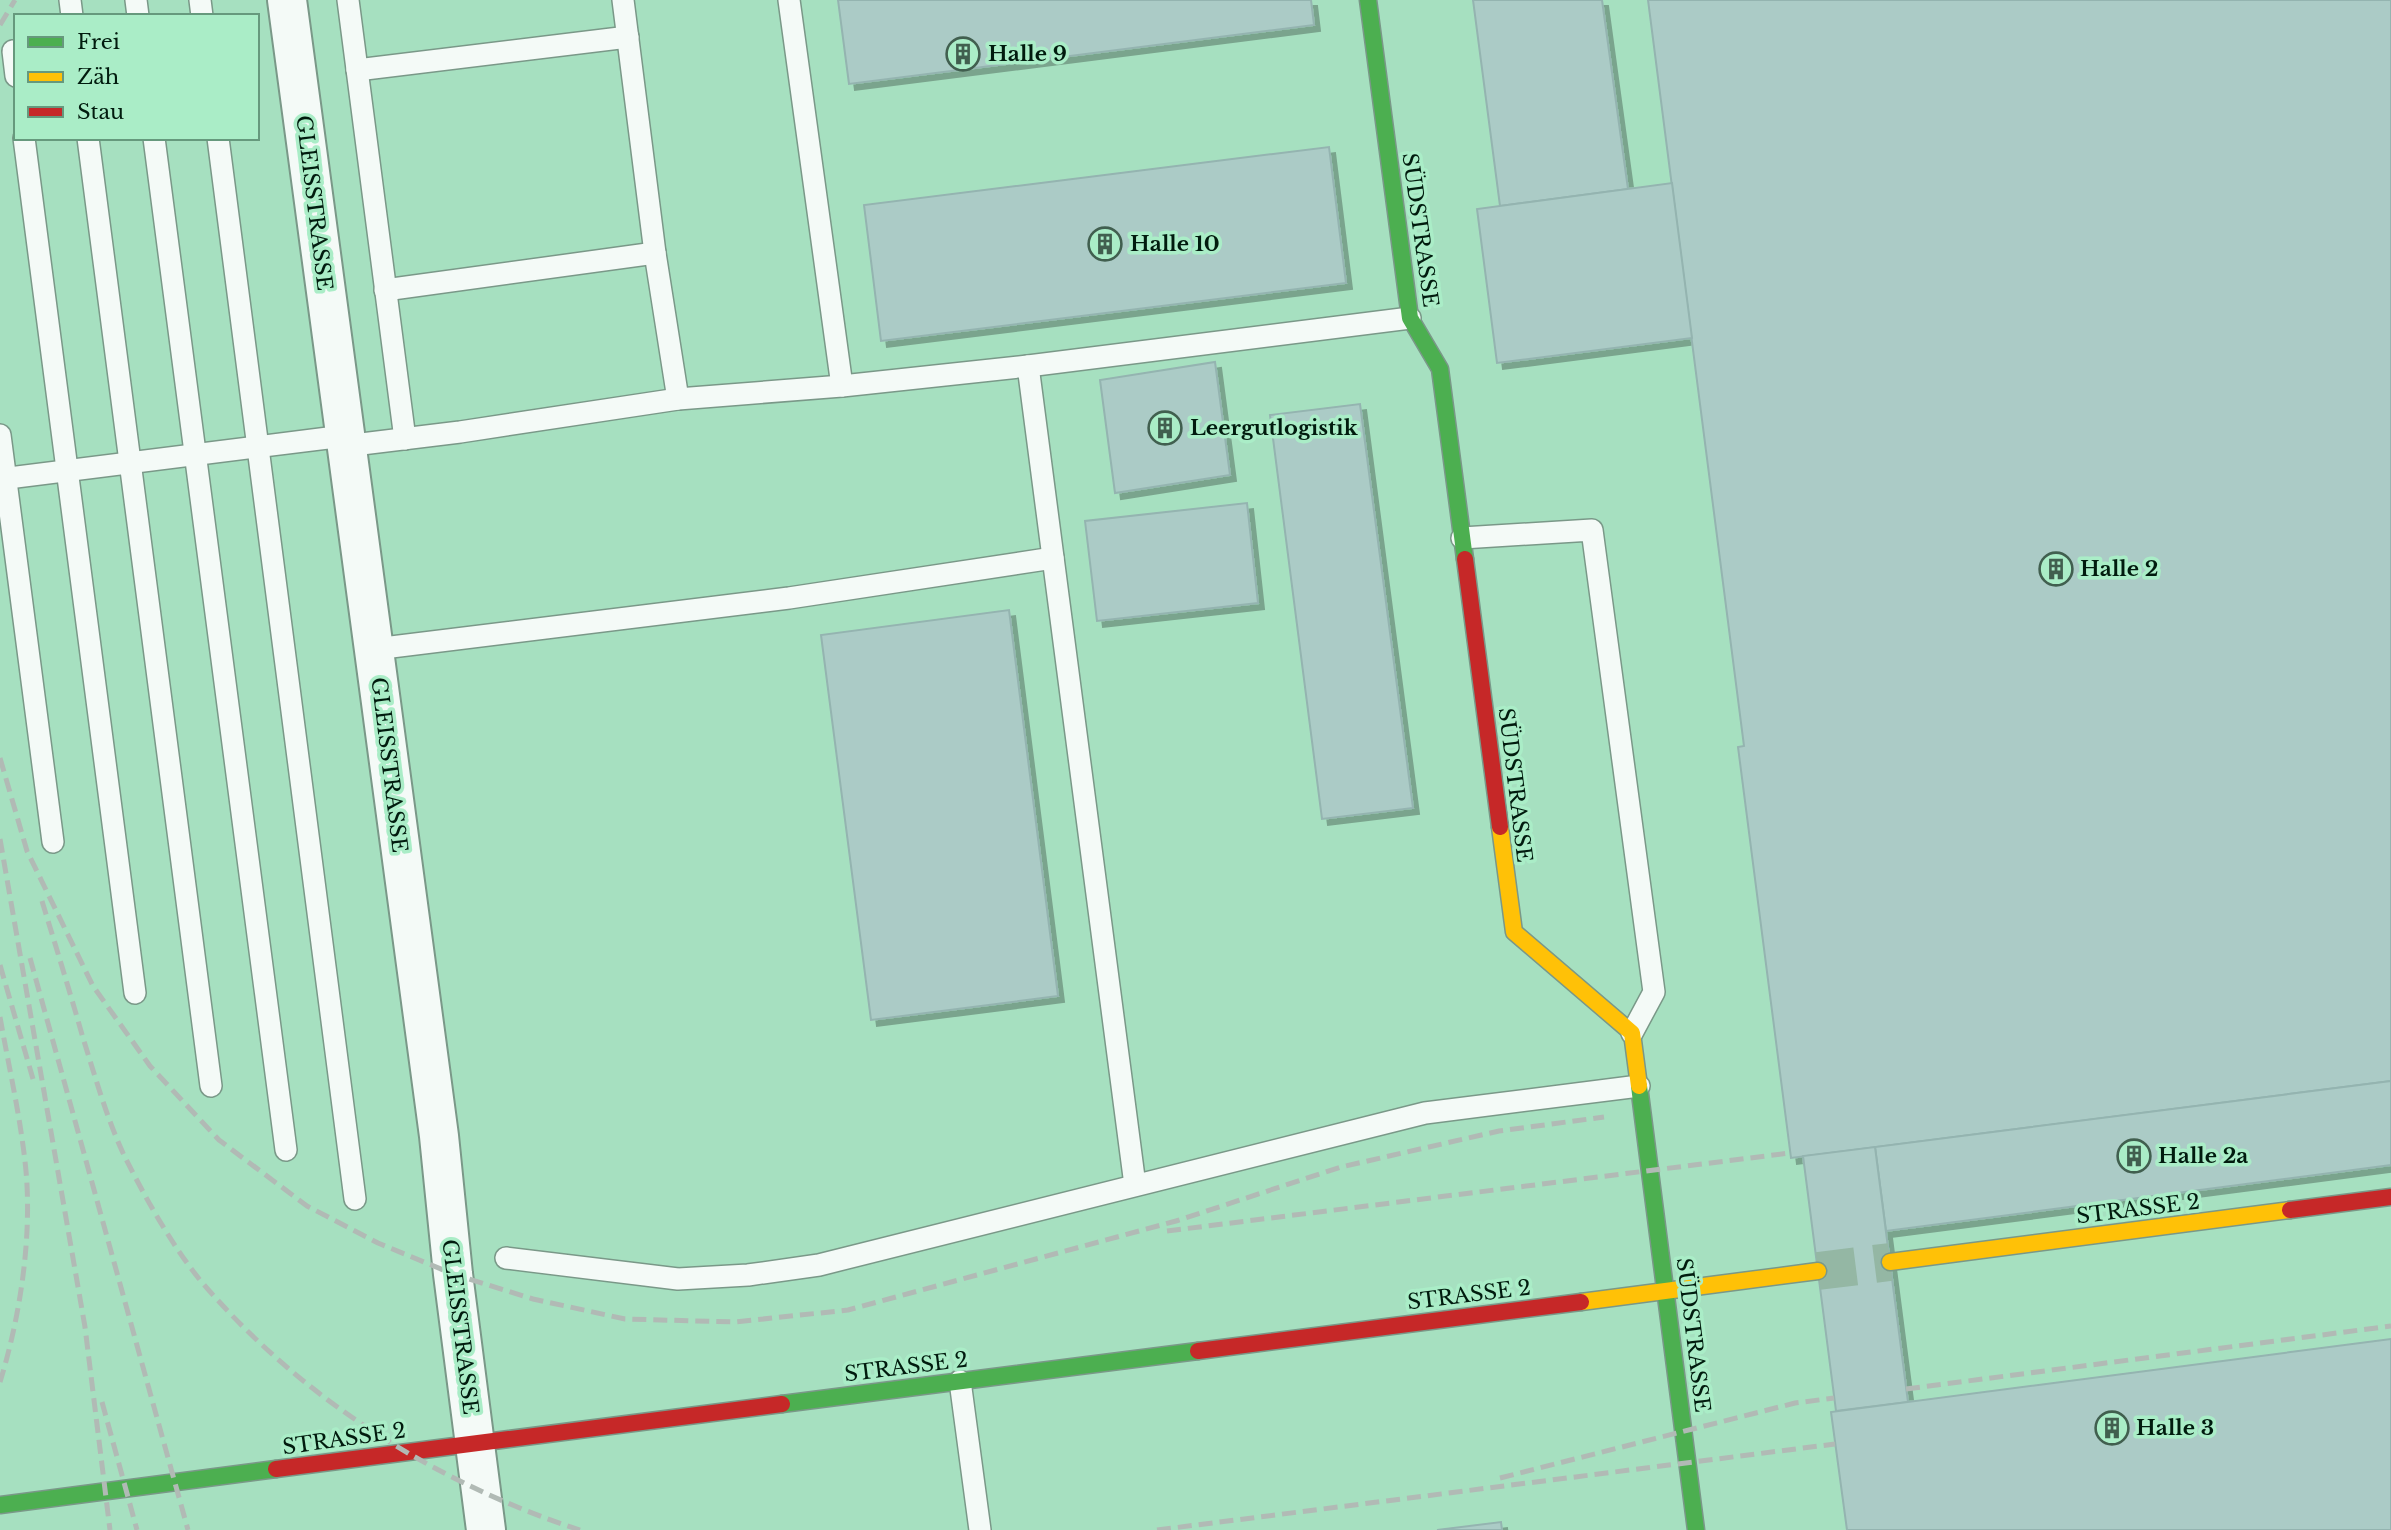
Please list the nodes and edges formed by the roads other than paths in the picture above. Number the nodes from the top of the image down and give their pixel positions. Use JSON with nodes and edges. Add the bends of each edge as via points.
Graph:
{"nodes":[{"id":1,"x":287,"y":0,"type":"edge"},
{"id":2,"x":348,"y":0,"type":"edge"},
{"id":3,"x":623,"y":0,"type":"edge"},
{"id":4,"x":789,"y":0,"type":"edge"},
{"id":5,"x":1368,"y":0,"type":"edge"},
{"id":6,"x":628,"y":37,"type":"junction"},
{"id":7,"x":12,"y":51,"type":"dead end"},
{"id":8,"x":14,"y":64,"type":"edge"},
{"id":9,"x":357,"y":70,"type":"junction"},
{"id":10,"x":24,"y":140,"type":"edge"},
{"id":11,"x":88,"y":140,"type":"edge"},
{"id":12,"x":154,"y":140,"type":"edge"},
{"id":13,"x":218,"y":140,"type":"edge"},
{"id":14,"x":655,"y":253,"type":"junction"},
{"id":15,"x":385,"y":290,"type":"junction"},
{"id":16,"x":1410,"y":318,"type":"junction"},
{"id":17,"x":1028,"y":366,"type":"junction"},
{"id":18,"x":842,"y":386,"type":"junction"},
{"id":19,"x":678,"y":399,"type":"junction"},
{"id":20,"x":0,"y":435,"type":"edge"},
{"id":21,"x":405,"y":439,"type":"junction"},
{"id":22,"x":345,"y":441,"type":"junction"},
{"id":23,"x":258,"y":447,"type":"junction"},
{"id":24,"x":195,"y":454,"type":"junction"},
{"id":25,"x":130,"y":463,"type":"junction"},
{"id":26,"x":67,"y":471,"type":"junction"},
{"id":27,"x":3,"y":479,"type":"edge"},
{"id":28,"x":1462,"y":538,"type":"junction"},
{"id":29,"x":1053,"y":558,"type":"junction"},
{"id":30,"x":375,"y":649,"type":"junction"},
{"id":31,"x":53,"y":842,"type":"dead end"},
{"id":32,"x":135,"y":993,"type":"dead end"},
{"id":33,"x":1632,"y":1033,"type":"junction"},
{"id":34,"x":211,"y":1086,"type":"dead end"},
{"id":35,"x":1639,"y":1086,"type":"junction"},
{"id":36,"x":286,"y":1150,"type":"dead end"},
{"id":37,"x":1135,"y":1185,"type":"junction"},
{"id":38,"x":2391,"y":1197,"type":"edge"},
{"id":39,"x":355,"y":1199,"type":"dead end"},
{"id":40,"x":506,"y":1258,"type":"dead end"},
{"id":41,"x":1890,"y":1262,"type":"tunnel mouth"},
{"id":42,"x":1818,"y":1271,"type":"tunnel mouth"},
{"id":43,"x":1666,"y":1291,"type":"junction"},
{"id":44,"x":960,"y":1381,"type":"junction"},
{"id":45,"x":475,"y":1443,"type":"junction"},
{"id":46,"x":0,"y":1505,"type":"edge"},
{"id":47,"x":486,"y":1530,"type":"edge"},
{"id":48,"x":980,"y":1530,"type":"edge"},
{"id":49,"x":1696,"y":1530,"type":"edge"}],
"edges":[{"from":1,"to":22,"type":"street","name":"GLEISSTRASSE"},
{"from":2,"to":9,"type":"lane"},
{"from":3,"to":6,"type":"lane"},
{"from":4,"to":18,"type":"lane"},
{"from":5,"to":16,"type":"street","name":"SÜDSTRASSE"},
{"from":6,"to":9,"type":"lane"},
{"from":6,"to":14,"type":"lane"},
{"from":7,"to":8,"type":"lane"},
{"from":9,"to":15,"type":"lane"},
{"from":10,"to":26,"type":"lane"},
{"from":11,"to":25,"type":"lane"},
{"from":12,"to":24,"type":"lane"},
{"from":13,"to":23,"type":"lane"},
{"from":14,"to":15,"type":"lane"},
{"from":14,"to":19,"type":"lane"},
{"from":15,"to":21,"type":"lane"},
{"from":16,"to":17,"type":"lane"},
{"from":16,"to":28,"type":"street","name":"SÜDSTRASSE","via":[[1440,369]]},
{"from":17,"to":18,"type":"lane"},
{"from":17,"to":29,"type":"lane"},
{"from":18,"to":19,"type":"lane"},
{"from":19,"to":21,"type":"lane"},
{"from":20,"to":27,"type":"lane"},
{"from":21,"to":22,"type":"lane"},
{"from":22,"to":23,"type":"lane"},
{"from":22,"to":30,"type":"street","name":"GLEISSTRASSE"},
{"from":23,"to":24,"type":"lane"},
{"from":23,"to":39,"type":"lane"},
{"from":24,"to":25,"type":"lane"},
{"from":24,"to":36,"type":"lane"},
{"from":25,"to":26,"type":"lane"},
{"from":25,"to":34,"type":"lane"},
{"from":26,"to":27,"type":"lane"},
{"from":26,"to":32,"type":"lane"},
{"from":27,"to":31,"type":"lane"},
{"from":28,"to":33,"type":"street","name":"SÜDSTRASSE","via":[[1514,933]]},
{"from":28,"to":33,"type":"lane","via":[[1592,530],[1654,992]]},
{"from":29,"to":30,"type":"lane","via":[[789,598]]},
{"from":29,"to":37,"type":"lane"},
{"from":30,"to":45,"type":"street","name":"GLEISSTRASSE"},
{"from":33,"to":35,"type":"street","name":"SÜDSTRASSE"},
{"from":35,"to":37,"type":"lane","via":[[1426,1114]]},
{"from":35,"to":43,"type":"street","name":"SÜDSTRASSE"},
{"from":37,"to":40,"type":"lane","via":[[820,1265],[748,1275],[678,1279]]},
{"from":38,"to":41,"type":"street","name":"STRASSE 2"},
{"from":42,"to":43,"type":"street","name":"STRASSE 2"},
{"from":43,"to":44,"type":"street","name":"STRASSE 2"},
{"from":43,"to":49,"type":"street","name":"SÜDSTRASSE"},
{"from":44,"to":45,"type":"street","name":"STRASSE 2"},
{"from":44,"to":48,"type":"lane"},
{"from":45,"to":46,"type":"street","name":"STRASSE 2"},
{"from":45,"to":47,"type":"street","name":"GLEISSTRASSE"}]}
